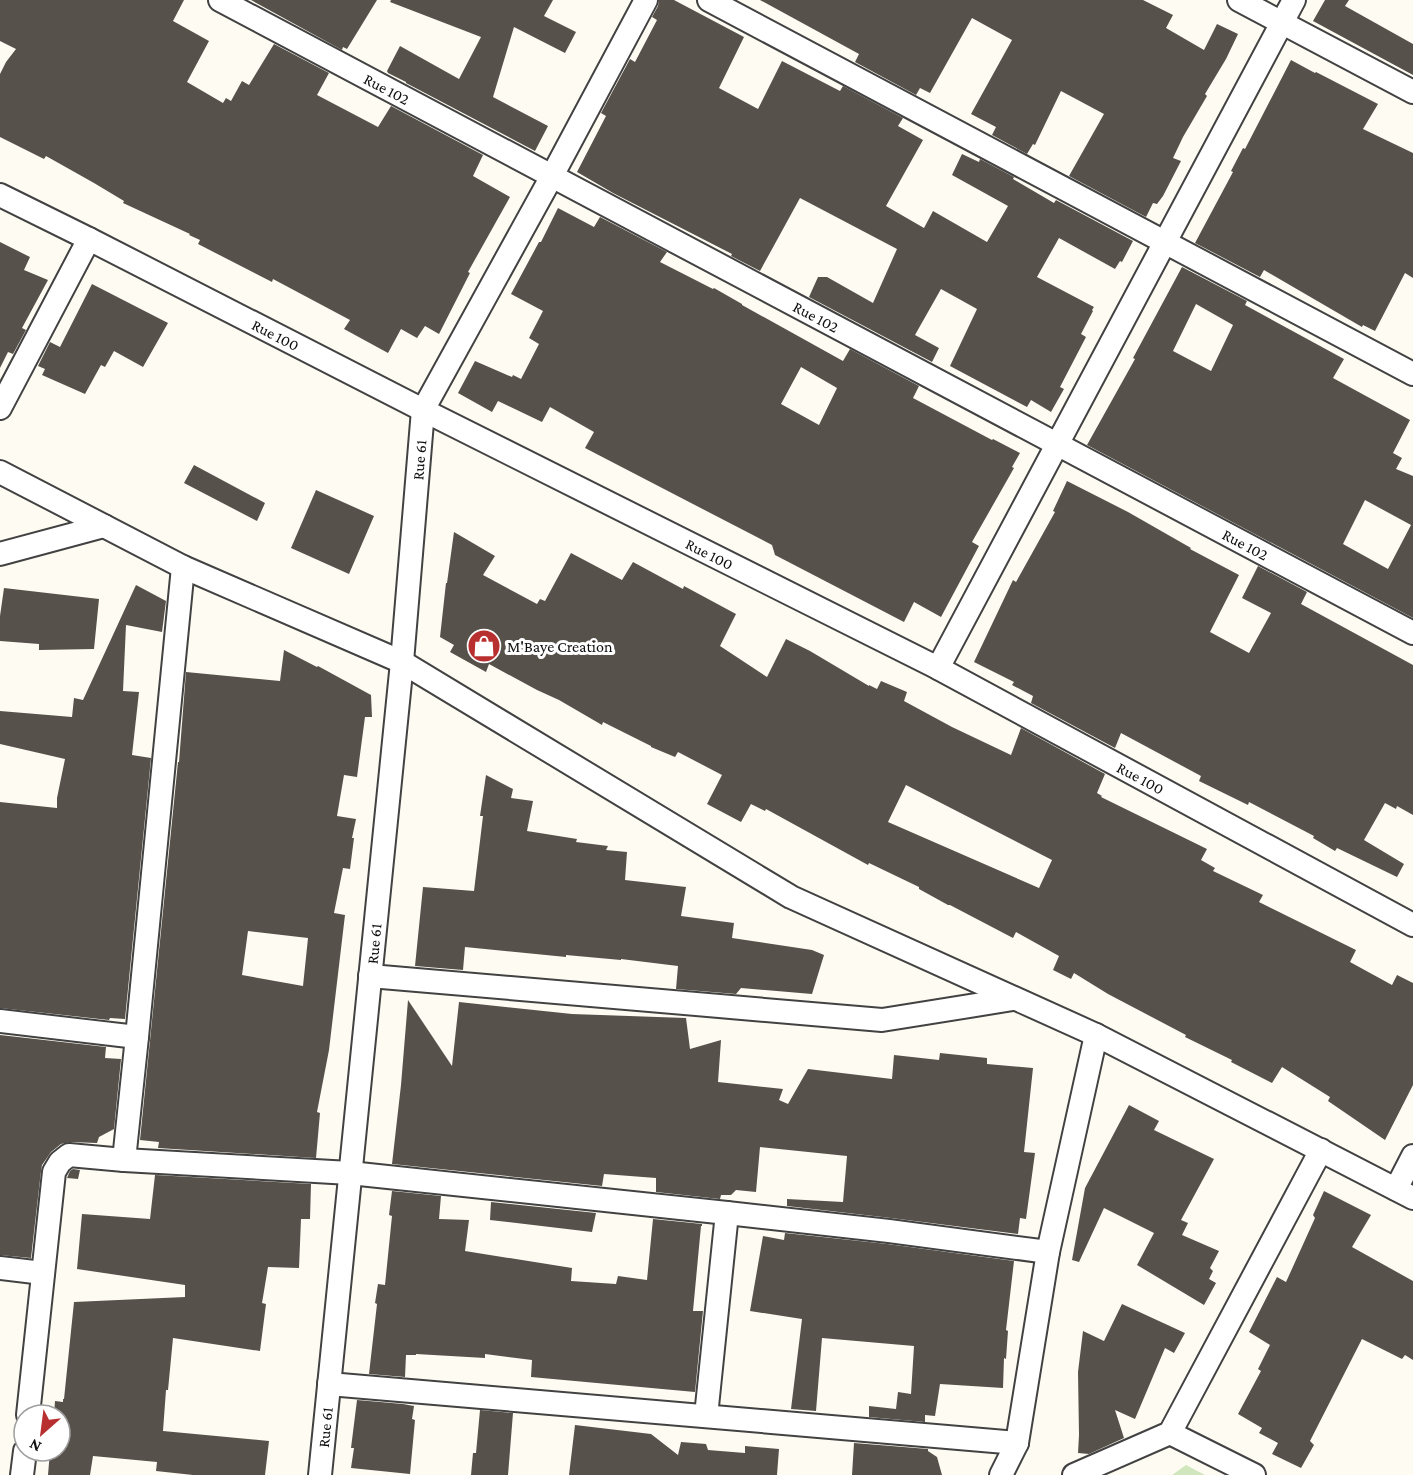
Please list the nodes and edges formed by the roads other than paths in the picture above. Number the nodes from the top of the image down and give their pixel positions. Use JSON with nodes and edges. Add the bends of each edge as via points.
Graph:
{"nodes":[{"id":1,"x":220,"y":0,"type":"edge"},
{"id":2,"x":646,"y":0,"type":"edge"},
{"id":3,"x":709,"y":0,"type":"edge"},
{"id":4,"x":1239,"y":0,"type":"edge"},
{"id":5,"x":1294,"y":0,"type":"edge"},
{"id":6,"x":1282,"y":23,"type":"junction"},
{"id":7,"x":1413,"y":92,"type":"edge"},
{"id":8,"x":552,"y":176,"type":"junction"},
{"id":9,"x":0,"y":195,"type":"edge"},
{"id":10,"x":89,"y":239,"type":"junction"},
{"id":11,"x":1165,"y":242,"type":"junction"},
{"id":12,"x":1413,"y":374,"type":"edge"},
{"id":13,"x":0,"y":408,"type":"edge"},
{"id":14,"x":423,"y":410,"type":"junction"},
{"id":15,"x":1057,"y":444,"type":"junction"},
{"id":16,"x":0,"y":472,"type":"edge"},
{"id":17,"x":104,"y":526,"type":"junction"},
{"id":18,"x":0,"y":554,"type":"edge"},
{"id":19,"x":183,"y":567,"type":"junction"},
{"id":20,"x":1413,"y":633,"type":"edge"},
{"id":21,"x":402,"y":662,"type":"junction"},
{"id":22,"x":938,"y":668,"type":"junction"},
{"id":23,"x":1413,"y":925,"type":"edge"},
{"id":24,"x":370,"y":976,"type":"junction"},
{"id":25,"x":1013,"y":999,"type":"junction"},
{"id":26,"x":0,"y":1022,"type":"edge"},
{"id":27,"x":1096,"y":1035,"type":"junction"},
{"id":28,"x":138,"y":1037,"type":"junction"},
{"id":29,"x":1321,"y":1150,"type":"junction"},
{"id":30,"x":1413,"y":1156,"type":"edge"},
{"id":31,"x":124,"y":1161,"type":"junction"},
{"id":32,"x":350,"y":1173,"type":"junction"},
{"id":33,"x":1405,"y":1194,"type":"edge"},
{"id":34,"x":727,"y":1213,"type":"junction"},
{"id":35,"x":1048,"y":1252,"type":"junction"},
{"id":36,"x":0,"y":1268,"type":"edge"},
{"id":37,"x":43,"y":1273,"type":"junction"},
{"id":38,"x":329,"y":1384,"type":"junction"},
{"id":39,"x":29,"y":1403,"type":"edge"},
{"id":40,"x":706,"y":1416,"type":"junction"},
{"id":41,"x":1170,"y":1433,"type":"junction"},
{"id":42,"x":1017,"y":1443,"type":"junction"},
{"id":43,"x":320,"y":1475,"type":"edge"},
{"id":44,"x":1000,"y":1475,"type":"edge"},
{"id":45,"x":1074,"y":1475,"type":"edge"},
{"id":46,"x":1254,"y":1475,"type":"edge"}],
"edges":[{"from":1,"to":8,"type":"street","name":"Rue 102"},
{"from":2,"to":8,"type":"street"},
{"from":3,"to":11,"type":"street"},
{"from":4,"to":6,"type":"street"},
{"from":5,"to":6,"type":"street"},
{"from":6,"to":7,"type":"street"},
{"from":6,"to":11,"type":"street"},
{"from":8,"to":14,"type":"street"},
{"from":8,"to":15,"type":"street","name":"Rue 102"},
{"from":9,"to":10,"type":"street","name":"Rue 100"},
{"from":10,"to":13,"type":"street"},
{"from":10,"to":14,"type":"street","name":"Rue 100"},
{"from":11,"to":12,"type":"street"},
{"from":11,"to":15,"type":"street"},
{"from":14,"to":21,"type":"street","name":"Rue 61"},
{"from":14,"to":22,"type":"street","name":"Rue 100"},
{"from":15,"to":20,"type":"street","name":"Rue 102"},
{"from":15,"to":22,"type":"street"},
{"from":16,"to":17,"type":"street"},
{"from":17,"to":18,"type":"street"},
{"from":17,"to":19,"type":"street"},
{"from":19,"to":21,"type":"street"},
{"from":19,"to":28,"type":"street"},
{"from":21,"to":24,"type":"street","name":"Rue 61"},
{"from":21,"to":25,"type":"street","via":[[791,897]]},
{"from":22,"to":23,"type":"street","name":"Rue 100"},
{"from":24,"to":25,"type":"street","via":[[882,1020]]},
{"from":24,"to":32,"type":"street","name":"Rue 61"},
{"from":25,"to":27,"type":"street"},
{"from":26,"to":28,"type":"street"},
{"from":27,"to":29,"type":"street"},
{"from":27,"to":35,"type":"street"},
{"from":28,"to":31,"type":"street"},
{"from":29,"to":33,"type":"street"},
{"from":29,"to":41,"type":"street"},
{"from":30,"to":33,"type":"street"},
{"from":31,"to":32,"type":"street"},
{"from":31,"to":37,"type":"street","via":[[69,1155],[60,1162],[54,1172]]},
{"from":32,"to":34,"type":"street"},
{"from":32,"to":38,"type":"street","name":"Rue 61"},
{"from":34,"to":35,"type":"street"},
{"from":34,"to":40,"type":"street"},
{"from":35,"to":42,"type":"street"},
{"from":36,"to":37,"type":"street"},
{"from":37,"to":39,"type":"street"},
{"from":38,"to":40,"type":"street"},
{"from":38,"to":43,"type":"street","name":"Rue 61"},
{"from":40,"to":42,"type":"street"},
{"from":41,"to":45,"type":"street"},
{"from":41,"to":46,"type":"street"},
{"from":42,"to":44,"type":"street"}]}
